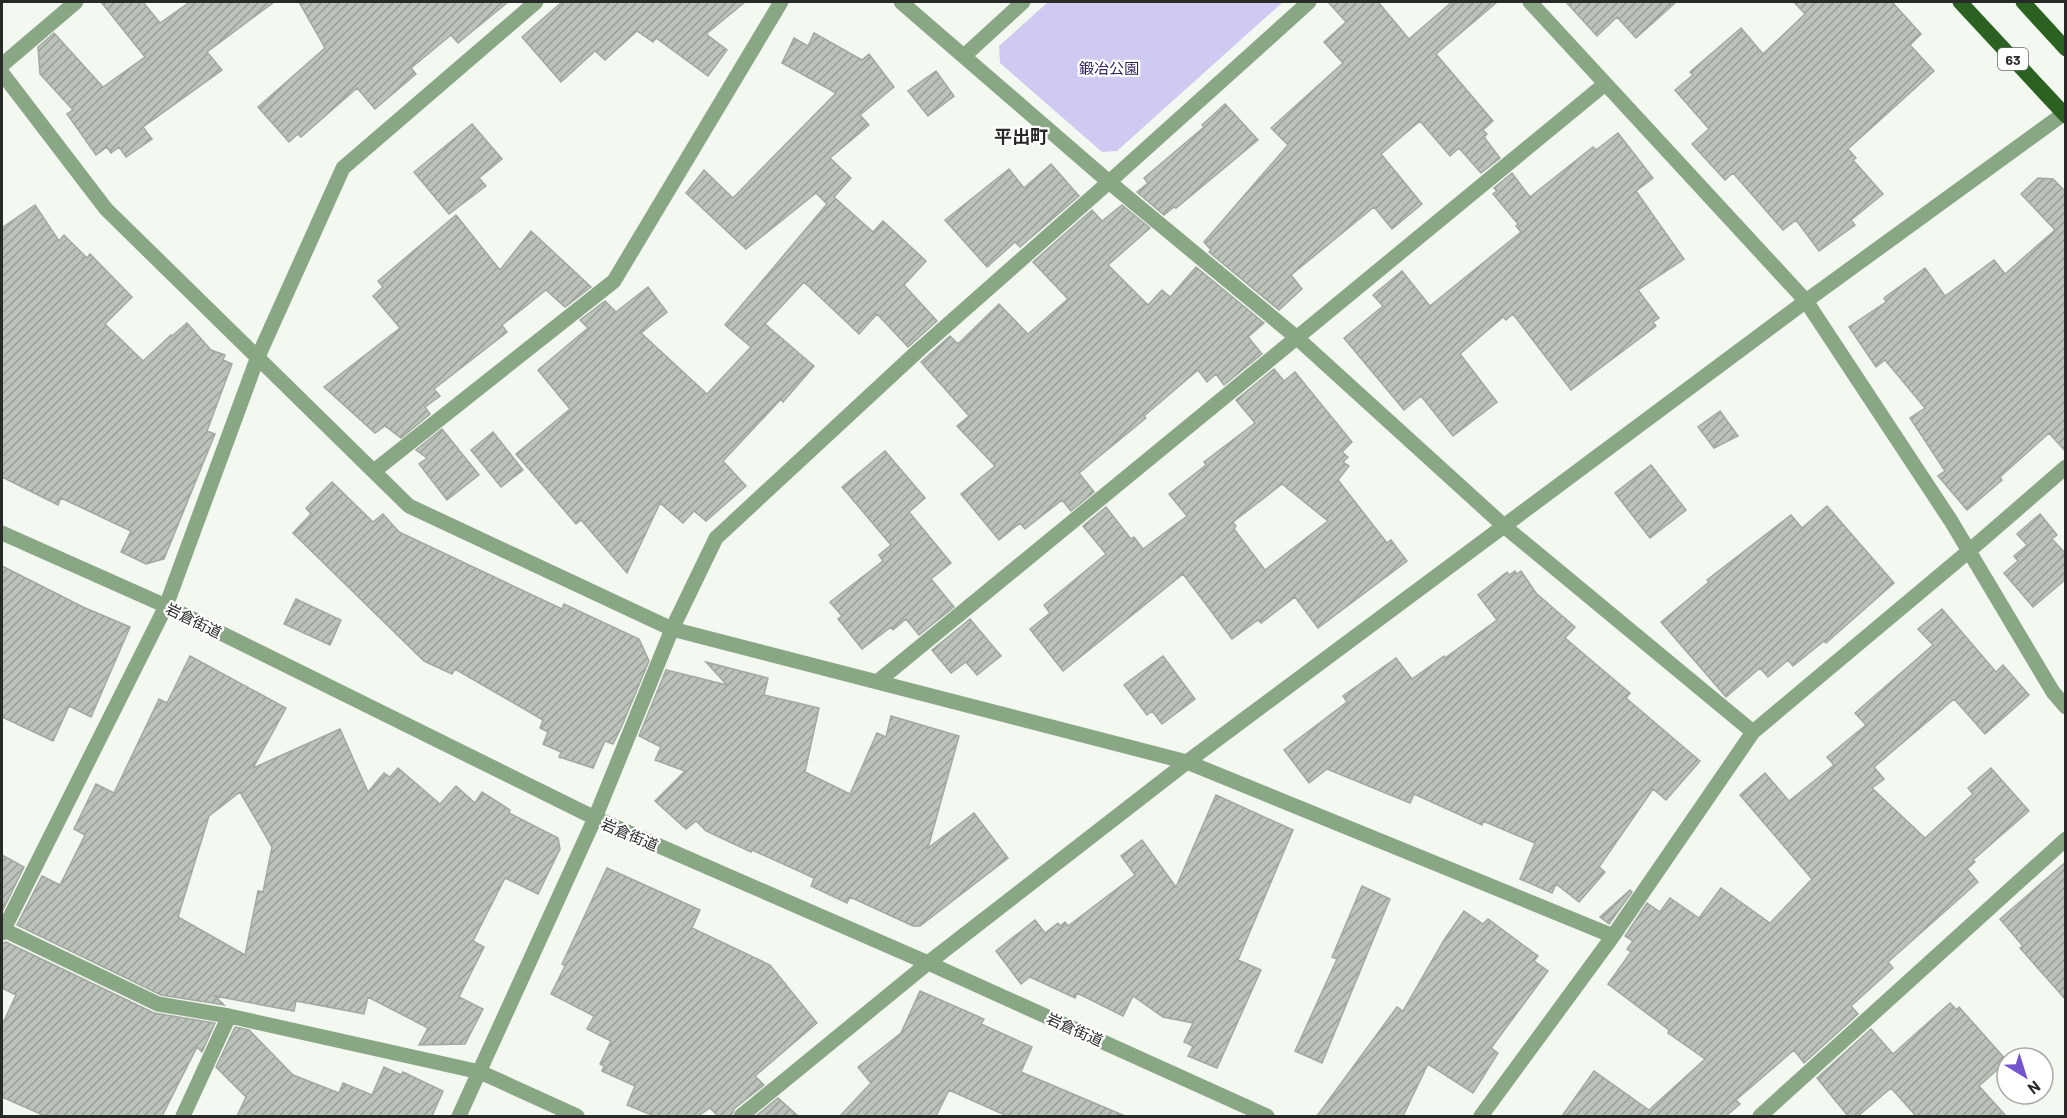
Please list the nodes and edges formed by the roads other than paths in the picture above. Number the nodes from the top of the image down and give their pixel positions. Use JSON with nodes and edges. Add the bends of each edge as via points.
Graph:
{"nodes":[{"id":1,"x":76,"y":2,"type":"edge"},
{"id":2,"x":536,"y":2,"type":"edge"},
{"id":3,"x":781,"y":2,"type":"edge"},
{"id":4,"x":901,"y":2,"type":"edge"},
{"id":5,"x":1023,"y":2,"type":"edge"},
{"id":6,"x":1309,"y":2,"type":"edge"},
{"id":7,"x":1530,"y":2,"type":"edge"},
{"id":8,"x":1960,"y":2,"type":"edge"},
{"id":9,"x":2023,"y":2,"type":"edge"},
{"id":10,"x":2066,"y":49,"type":"edge"},
{"id":11,"x":964,"y":56,"type":"junction"},
{"id":12,"x":2,"y":65,"type":"edge"},
{"id":13,"x":2,"y":73,"type":"edge"},
{"id":14,"x":1605,"y":84,"type":"junction"},
{"id":15,"x":2065,"y":114,"type":"edge"},
{"id":16,"x":1109,"y":182,"type":"junction"},
{"id":17,"x":1806,"y":300,"type":"junction"},
{"id":18,"x":1296,"y":337,"type":"junction"},
{"id":19,"x":257,"y":359,"type":"junction"},
{"id":20,"x":2066,"y":467,"type":"edge"},
{"id":21,"x":374,"y":471,"type":"junction"},
{"id":22,"x":1504,"y":526,"type":"junction"},
{"id":23,"x":2,"y":533,"type":"edge"},
{"id":24,"x":1969,"y":551,"type":"junction"},
{"id":25,"x":166,"y":606,"type":"junction"},
{"id":26,"x":672,"y":629,"type":"junction"},
{"id":27,"x":877,"y":682,"type":"junction"},
{"id":28,"x":2066,"y":707,"type":"edge"},
{"id":29,"x":1753,"y":732,"type":"junction"},
{"id":30,"x":1187,"y":762,"type":"junction"},
{"id":31,"x":595,"y":818,"type":"junction"},
{"id":32,"x":2066,"y":839,"type":"edge"},
{"id":33,"x":2,"y":931,"type":"edge"},
{"id":34,"x":1612,"y":936,"type":"junction"},
{"id":35,"x":928,"y":963,"type":"junction"},
{"id":36,"x":229,"y":1016,"type":"junction"},
{"id":37,"x":480,"y":1072,"type":"junction"},
{"id":38,"x":183,"y":1116,"type":"edge"},
{"id":39,"x":459,"y":1116,"type":"edge"},
{"id":40,"x":577,"y":1116,"type":"edge"},
{"id":41,"x":741,"y":1116,"type":"edge"},
{"id":42,"x":1268,"y":1116,"type":"edge"},
{"id":43,"x":1481,"y":1116,"type":"edge"},
{"id":44,"x":1760,"y":1116,"type":"edge"}],
"edges":[{"from":1,"to":12,"type":"street"},
{"from":2,"to":19,"type":"street","via":[[343,168]]},
{"from":3,"to":21,"type":"street","via":[[614,281]]},
{"from":4,"to":11,"type":"street"},
{"from":5,"to":11,"type":"street"},
{"from":6,"to":16,"type":"street"},
{"from":7,"to":14,"type":"street"},
{"from":8,"to":15,"type":"main road","number":"63"},
{"from":9,"to":10,"type":"main road"},
{"from":11,"to":16,"type":"street"},
{"from":13,"to":19,"type":"street","via":[[106,209]]},
{"from":14,"to":17,"type":"street"},
{"from":14,"to":18,"type":"street"},
{"from":15,"to":17,"type":"street"},
{"from":16,"to":18,"type":"street"},
{"from":16,"to":26,"type":"street","via":[[920,349],[716,538]]},
{"from":17,"to":22,"type":"street"},
{"from":17,"to":24,"type":"street"},
{"from":18,"to":22,"type":"street"},
{"from":18,"to":27,"type":"street"},
{"from":19,"to":21,"type":"street"},
{"from":19,"to":25,"type":"street"},
{"from":20,"to":24,"type":"street"},
{"from":21,"to":26,"type":"street","via":[[409,506]]},
{"from":22,"to":29,"type":"street"},
{"from":22,"to":30,"type":"street"},
{"from":23,"to":25,"type":"street","name":"岩倉街道"},
{"from":24,"to":28,"type":"street","via":[[2053,693]]},
{"from":24,"to":29,"type":"street"},
{"from":25,"to":31,"type":"street","name":"岩倉街道"},
{"from":25,"to":33,"type":"street"},
{"from":26,"to":27,"type":"street"},
{"from":26,"to":31,"type":"street"},
{"from":27,"to":30,"type":"street"},
{"from":29,"to":34,"type":"street"},
{"from":30,"to":34,"type":"street"},
{"from":30,"to":35,"type":"street"},
{"from":31,"to":35,"type":"street","name":"岩倉街道"},
{"from":31,"to":37,"type":"street"},
{"from":32,"to":44,"type":"street"},
{"from":33,"to":36,"type":"street","via":[[158,1004]]},
{"from":34,"to":43,"type":"street"},
{"from":35,"to":41,"type":"street"},
{"from":35,"to":42,"type":"street","name":"岩倉街道"},
{"from":36,"to":37,"type":"street"},
{"from":36,"to":38,"type":"street"},
{"from":37,"to":39,"type":"street"},
{"from":37,"to":40,"type":"street"}]}
